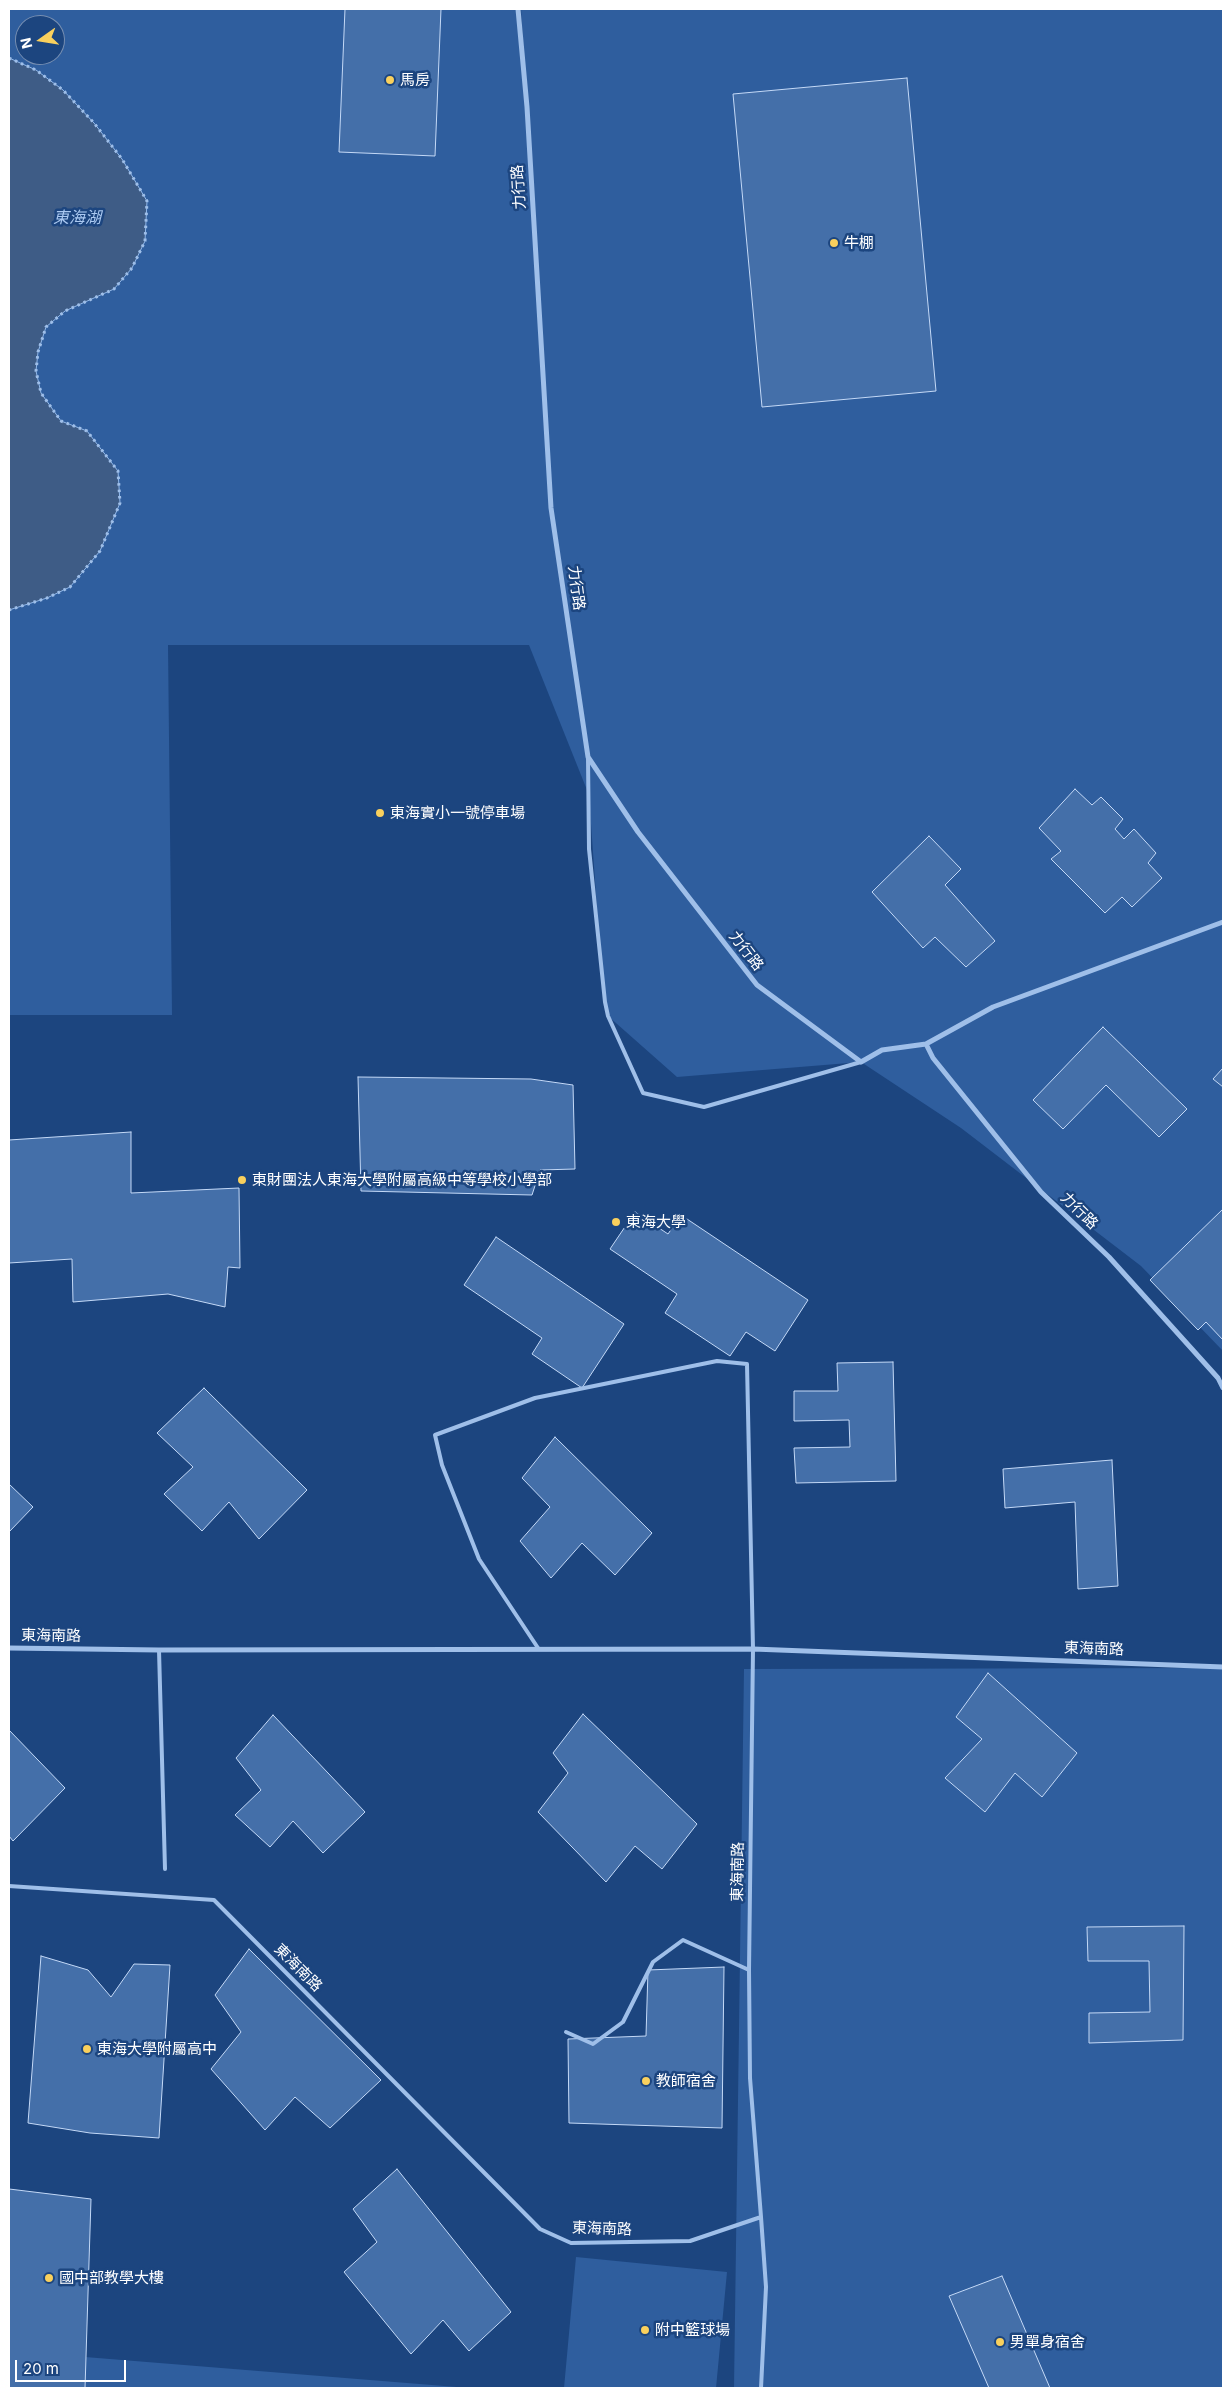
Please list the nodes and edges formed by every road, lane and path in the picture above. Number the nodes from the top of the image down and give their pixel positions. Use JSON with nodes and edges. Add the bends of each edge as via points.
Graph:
{"nodes":[{"id":1,"x":518,"y":9,"type":"edge"},
{"id":2,"x":9,"y":58,"type":"edge"},
{"id":3,"x":9,"y":610,"type":"edge"},
{"id":4,"x":588,"y":757,"type":"junction"},
{"id":5,"x":1223,"y":922,"type":"edge"},
{"id":6,"x":926,"y":1044,"type":"junction"},
{"id":7,"x":860,"y":1062,"type":"junction"},
{"id":8,"x":1223,"y":1388,"type":"edge"},
{"id":9,"x":9,"y":1648,"type":"edge"},
{"id":10,"x":538,"y":1648,"type":"junction"},
{"id":11,"x":753,"y":1649,"type":"junction"},
{"id":12,"x":159,"y":1650,"type":"junction"},
{"id":13,"x":1223,"y":1667,"type":"edge"},
{"id":14,"x":165,"y":1869,"type":"dead end"},
{"id":15,"x":9,"y":1886,"type":"edge"},
{"id":16,"x":749,"y":1970,"type":"junction"},
{"id":17,"x":566,"y":2032,"type":"dead end"},
{"id":18,"x":761,"y":2217,"type":"junction"},
{"id":19,"x":761,"y":2388,"type":"edge"}],
"edges":[{"from":1,"to":4,"type":"street","name":"力行路","via":[[527,107],[551,508]]},
{"from":2,"to":3,"type":"path","via":[[36,70],[63,90],[122,159],[147,201],[145,241],[132,268],[114,288],[65,312],[46,327],[36,371],[41,393],[61,421],[87,431],[118,471],[120,503],[100,551],[70,587]]},
{"from":4,"to":7,"type":"street","name":"力行路","via":[[638,832],[757,985]]},
{"from":4,"to":7,"type":"lane","via":[[589,849],[604,1002],[642,1093],[704,1107]]},
{"from":5,"to":6,"type":"street","via":[[993,1007]]},
{"from":6,"to":7,"type":"street","via":[[882,1050]]},
{"from":6,"to":8,"type":"street","name":"力行路","via":[[933,1058],[1041,1192],[1109,1257],[1218,1378]]},
{"from":9,"to":12,"type":"street","name":"東海南路"},
{"from":10,"to":11,"type":"street","name":"東海南路"},
{"from":10,"to":11,"type":"lane","via":[[479,1559],[442,1465],[435,1435],[535,1398],[717,1361],[746,1364]]},
{"from":10,"to":12,"type":"street","name":"東海南路"},
{"from":11,"to":13,"type":"street","name":"東海南路"},
{"from":11,"to":16,"type":"lane","name":"東海南路"},
{"from":12,"to":14,"type":"lane"},
{"from":15,"to":18,"type":"lane","name":"東海南路","via":[[214,1900],[540,2229],[571,2244],[690,2241]]},
{"from":16,"to":17,"type":"lane","via":[[683,1940],[653,1962],[623,2022],[593,2044]]},
{"from":16,"to":18,"type":"lane","name":"東海南路","via":[[750,2078]]},
{"from":18,"to":19,"type":"lane","via":[[766,2287]]}]}
